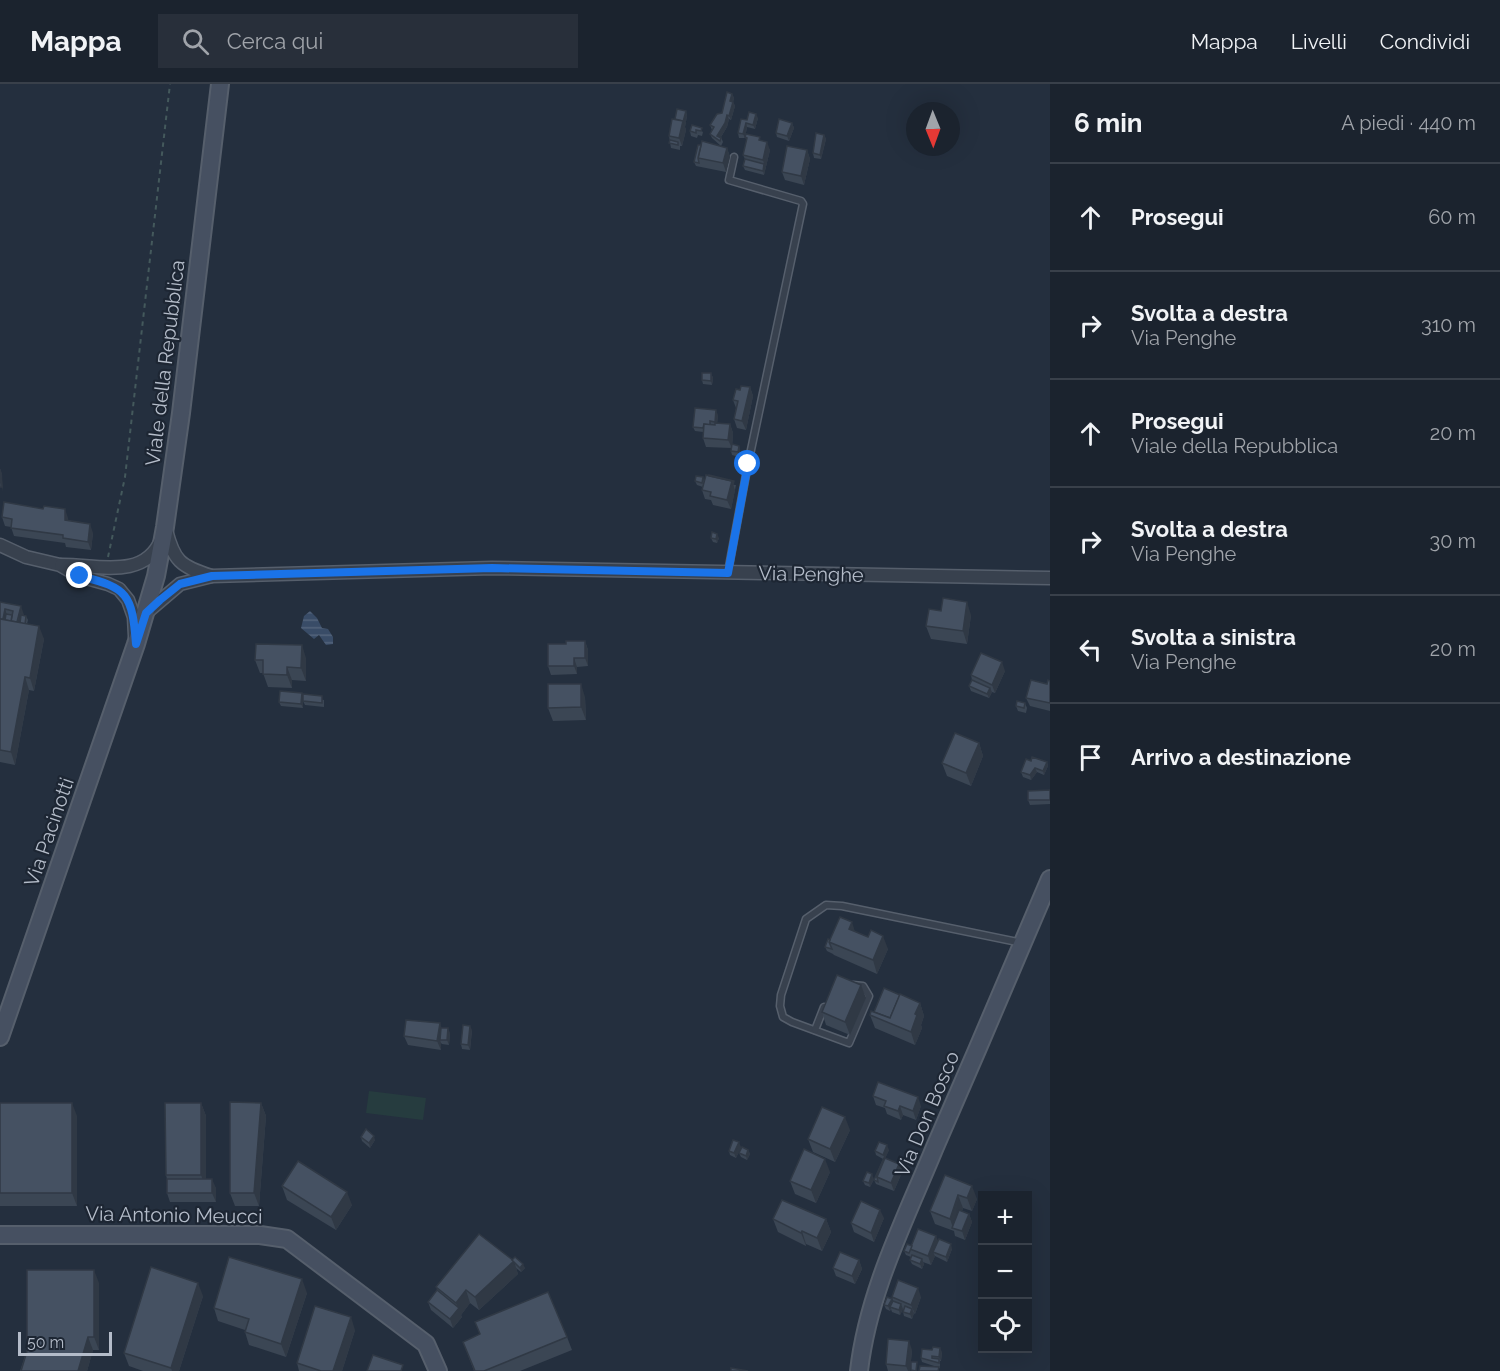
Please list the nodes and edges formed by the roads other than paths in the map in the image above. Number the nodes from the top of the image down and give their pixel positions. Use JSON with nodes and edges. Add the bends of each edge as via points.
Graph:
{"nodes":[{"id":1,"x":220,"y":84,"type":"edge"},
{"id":2,"x":734,"y":157,"type":"dead end"},
{"id":3,"x":165,"y":527,"type":"junction"},
{"id":4,"x":0,"y":545,"type":"edge"},
{"id":5,"x":60,"y":566,"type":"junction"},
{"id":6,"x":728,"y":573,"type":"junction"},
{"id":7,"x":212,"y":576,"type":"junction"},
{"id":8,"x":1050,"y":578,"type":"edge"},
{"id":9,"x":146,"y":613,"type":"junction"},
{"id":10,"x":136,"y":644,"type":"junction"},
{"id":11,"x":1050,"y":879,"type":"edge"},
{"id":12,"x":1023,"y":943,"type":"junction"},
{"id":13,"x":844,"y":984,"type":"edge"},
{"id":14,"x":828,"y":998,"type":"edge"},
{"id":15,"x":814,"y":1030,"type":"junction"},
{"id":16,"x":0,"y":1036,"type":"edge"},
{"id":17,"x":0,"y":1235,"type":"edge"},
{"id":18,"x":438,"y":1371,"type":"edge"},
{"id":19,"x":859,"y":1371,"type":"edge"}],
"edges":[{"from":1,"to":3,"type":"main road","name":"Viale della Repubblica"},
{"from":2,"to":6,"type":"lane","via":[[729,180],[803,204]]},
{"from":3,"to":5,"type":"street","via":[[158,547],[135,565],[106,569]]},
{"from":3,"to":7,"type":"street","name":"Via Penghe","via":[[180,563]]},
{"from":3,"to":9,"type":"main road","name":"Viale della Repubblica"},
{"from":4,"to":5,"type":"street"},
{"from":5,"to":10,"type":"street","via":[[120,589],[134,617]]},
{"from":6,"to":7,"type":"street","name":"Via Penghe","via":[[492,568]]},
{"from":6,"to":8,"type":"street","name":"Via Penghe"},
{"from":7,"to":9,"type":"street","name":"Via Penghe","via":[[180,584]]},
{"from":9,"to":10,"type":"main road","name":"Viale della Repubblica"},
{"from":10,"to":16,"type":"main road","name":"Via Pacinotti"},
{"from":11,"to":12,"type":"main road","name":"Via Don Bosco"},
{"from":12,"to":15,"type":"lane","via":[[826,905],[806,919],[781,995],[783,1017]]},
{"from":12,"to":19,"type":"main road","name":"Via Don Bosco","via":[[896,1239],[875,1295]]},
{"from":13,"to":15,"type":"lane","via":[[863,986],[869,996],[849,1042]]},
{"from":14,"to":15,"type":"lane"},
{"from":17,"to":18,"type":"main road","name":"Via Antonio Meucci","via":[[260,1235],[287,1239],[426,1344]]}]}
